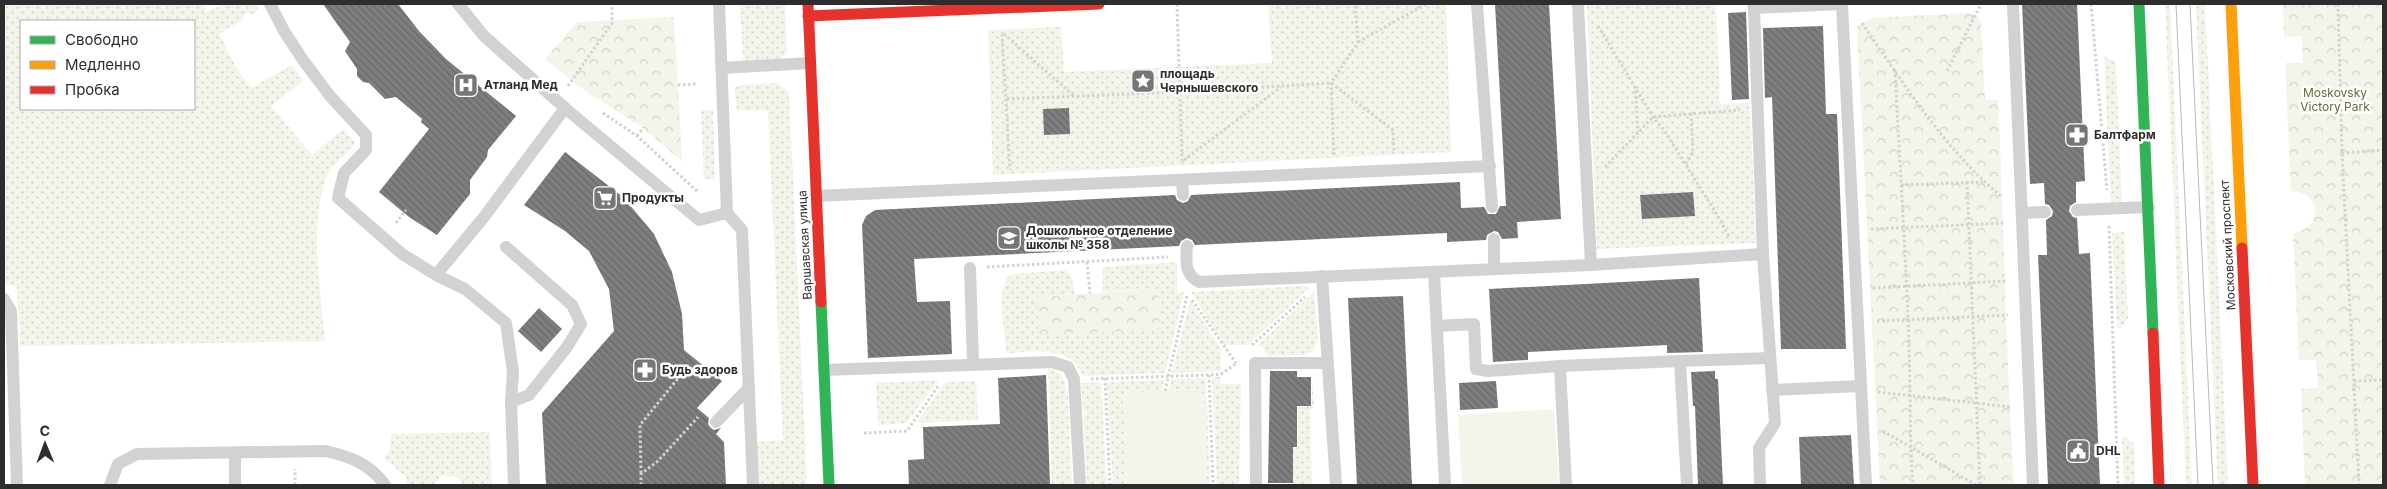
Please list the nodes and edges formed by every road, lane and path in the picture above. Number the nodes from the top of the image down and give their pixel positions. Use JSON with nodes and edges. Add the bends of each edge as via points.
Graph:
{"nodes":[{"id":1,"x":270,"y":4,"type":"edge"},
{"id":2,"x":458,"y":4,"type":"edge"},
{"id":3,"x":612,"y":4,"type":"edge"},
{"id":4,"x":719,"y":4,"type":"edge"},
{"id":5,"x":808,"y":4,"type":"edge"},
{"id":6,"x":1099,"y":4,"type":"edge"},
{"id":7,"x":1177,"y":4,"type":"edge"},
{"id":8,"x":1355,"y":4,"type":"edge"},
{"id":9,"x":1426,"y":4,"type":"edge"},
{"id":10,"x":1477,"y":4,"type":"edge"},
{"id":11,"x":1578,"y":4,"type":"edge"},
{"id":12,"x":1841,"y":4,"type":"edge"},
{"id":13,"x":1981,"y":4,"type":"edge"},
{"id":14,"x":2013,"y":4,"type":"edge"},
{"id":15,"x":2091,"y":4,"type":"edge"},
{"id":16,"x":2139,"y":4,"type":"edge"},
{"id":17,"x":2231,"y":4,"type":"edge"},
{"id":18,"x":2338,"y":4,"type":"edge"},
{"id":19,"x":1753,"y":6,"type":"edge"},
{"id":20,"x":808,"y":16,"type":"junction"},
{"id":21,"x":1855,"y":16,"type":"dead end"},
{"id":22,"x":1594,"y":20,"type":"dead end"},
{"id":23,"x":1358,"y":42,"type":"junction"},
{"id":24,"x":810,"y":63,"type":"junction"},
{"id":25,"x":722,"y":68,"type":"junction"},
{"id":26,"x":1895,"y":70,"type":"junction"},
{"id":27,"x":1947,"y":71,"type":"dead end"},
{"id":28,"x":1331,"y":83,"type":"junction"},
{"id":29,"x":1634,"y":83,"type":"junction"},
{"id":30,"x":697,"y":84,"type":"dead end"},
{"id":31,"x":678,"y":86,"type":"dead end"},
{"id":32,"x":1283,"y":86,"type":"junction"},
{"id":33,"x":1180,"y":92,"type":"junction"},
{"id":34,"x":572,"y":93,"type":"dead end"},
{"id":35,"x":1075,"y":97,"type":"junction"},
{"id":36,"x":1007,"y":99,"type":"junction"},
{"id":37,"x":565,"y":108,"type":"junction"},
{"id":38,"x":1758,"y":108,"type":"junction"},
{"id":39,"x":597,"y":110,"type":"dead end"},
{"id":40,"x":1691,"y":114,"type":"junction"},
{"id":41,"x":1653,"y":117,"type":"junction"},
{"id":42,"x":642,"y":128,"type":"dead end"},
{"id":43,"x":1638,"y":132,"type":"junction"},
{"id":44,"x":637,"y":136,"type":"junction"},
{"id":45,"x":2383,"y":150,"type":"edge"},
{"id":46,"x":2342,"y":153,"type":"junction"},
{"id":47,"x":1335,"y":160,"type":"dead end"},
{"id":48,"x":1182,"y":162,"type":"junction"},
{"id":49,"x":1686,"y":164,"type":"junction"},
{"id":50,"x":1490,"y":166,"type":"junction"},
{"id":51,"x":1395,"y":171,"type":"junction"},
{"id":52,"x":1182,"y":181,"type":"junction"},
{"id":53,"x":1968,"y":182,"type":"junction"},
{"id":54,"x":1984,"y":182,"type":"junction"},
{"id":55,"x":1587,"y":185,"type":"junction"},
{"id":56,"x":1901,"y":185,"type":"junction"},
{"id":57,"x":1010,"y":188,"type":"junction"},
{"id":58,"x":698,"y":192,"type":"dead end"},
{"id":59,"x":1183,"y":195,"type":"dead end"},
{"id":60,"x":816,"y":196,"type":"junction"},
{"id":61,"x":1492,"y":207,"type":"dead end"},
{"id":62,"x":2149,"y":207,"type":"junction"},
{"id":63,"x":2108,"y":209,"type":"junction"},
{"id":64,"x":406,"y":210,"type":"dead end"},
{"id":65,"x":2077,"y":210,"type":"dead end"},
{"id":66,"x":2045,"y":212,"type":"dead end"},
{"id":67,"x":727,"y":213,"type":"junction"},
{"id":68,"x":2022,"y":217,"type":"junction"},
{"id":69,"x":1970,"y":224,"type":"junction"},
{"id":70,"x":1903,"y":228,"type":"junction"},
{"id":71,"x":390,"y":230,"type":"dead end"},
{"id":72,"x":1853,"y":230,"type":"junction"},
{"id":73,"x":1494,"y":239,"type":"dead end"},
{"id":74,"x":506,"y":246,"type":"dead end"},
{"id":75,"x":1186,"y":251,"type":"joint"},
{"id":76,"x":1763,"y":254,"type":"junction"},
{"id":77,"x":1739,"y":256,"type":"junction"},
{"id":78,"x":1087,"y":262,"type":"junction"},
{"id":79,"x":1591,"y":265,"type":"junction"},
{"id":80,"x":970,"y":268,"type":"joint"},
{"id":81,"x":1494,"y":268,"type":"junction"},
{"id":82,"x":1434,"y":272,"type":"junction"},
{"id":83,"x":436,"y":275,"type":"junction"},
{"id":84,"x":1322,"y":279,"type":"junction"},
{"id":85,"x":2025,"y":280,"type":"junction"},
{"id":86,"x":1970,"y":283,"type":"junction"},
{"id":87,"x":1906,"y":286,"type":"junction"},
{"id":88,"x":1856,"y":289,"type":"junction"},
{"id":89,"x":1090,"y":293,"type":"dead end"},
{"id":90,"x":4,"y":299,"type":"edge"},
{"id":91,"x":2026,"y":314,"type":"junction"},
{"id":92,"x":1972,"y":317,"type":"junction"},
{"id":93,"x":1908,"y":320,"type":"junction"},
{"id":94,"x":1858,"y":322,"type":"junction"},
{"id":95,"x":1437,"y":326,"type":"junction"},
{"id":96,"x":1246,"y":352,"type":"dead end"},
{"id":97,"x":1241,"y":357,"type":"dead end"},
{"id":98,"x":1770,"y":358,"type":"junction"},
{"id":99,"x":1680,"y":361,"type":"junction"},
{"id":100,"x":1236,"y":363,"type":"junction"},
{"id":101,"x":1327,"y":363,"type":"junction"},
{"id":102,"x":973,"y":364,"type":"junction"},
{"id":103,"x":954,"y":365,"type":"junction"},
{"id":104,"x":1560,"y":366,"type":"junction"},
{"id":105,"x":824,"y":370,"type":"junction"},
{"id":106,"x":1209,"y":375,"type":"junction"},
{"id":107,"x":680,"y":376,"type":"dead end"},
{"id":108,"x":1168,"y":377,"type":"junction"},
{"id":109,"x":1105,"y":378,"type":"junction"},
{"id":110,"x":1074,"y":380,"type":"junction"},
{"id":111,"x":2383,"y":380,"type":"edge"},
{"id":112,"x":2354,"y":382,"type":"junction"},
{"id":113,"x":1861,"y":386,"type":"junction"},
{"id":114,"x":749,"y":388,"type":"junction"},
{"id":115,"x":1772,"y":390,"type":"junction"},
{"id":116,"x":1165,"y":391,"type":"dead end"},
{"id":117,"x":1911,"y":395,"type":"junction"},
{"id":118,"x":511,"y":402,"type":"junction"},
{"id":119,"x":1976,"y":403,"type":"junction"},
{"id":120,"x":2030,"y":409,"type":"junction"},
{"id":121,"x":696,"y":419,"type":"dead end"},
{"id":122,"x":1863,"y":419,"type":"junction"},
{"id":123,"x":716,"y":422,"type":"dead end"},
{"id":124,"x":864,"y":433,"type":"dead end"},
{"id":125,"x":1910,"y":447,"type":"junction"},
{"id":126,"x":235,"y":453,"type":"junction"},
{"id":127,"x":295,"y":463,"type":"dead end"},
{"id":128,"x":641,"y":474,"type":"junction"},
{"id":129,"x":17,"y":485,"type":"edge"},
{"id":130,"x":110,"y":485,"type":"edge"},
{"id":131,"x":235,"y":485,"type":"edge"},
{"id":132,"x":295,"y":485,"type":"edge"},
{"id":133,"x":385,"y":485,"type":"edge"},
{"id":134,"x":514,"y":485,"type":"edge"},
{"id":135,"x":641,"y":485,"type":"edge"},
{"id":136,"x":753,"y":485,"type":"edge"},
{"id":137,"x":830,"y":485,"type":"edge"},
{"id":138,"x":1080,"y":485,"type":"edge"},
{"id":139,"x":1110,"y":485,"type":"edge"},
{"id":140,"x":1213,"y":485,"type":"edge"},
{"id":141,"x":1256,"y":485,"type":"edge"},
{"id":142,"x":1336,"y":485,"type":"edge"},
{"id":143,"x":1444,"y":485,"type":"edge"},
{"id":144,"x":1566,"y":485,"type":"edge"},
{"id":145,"x":1687,"y":485,"type":"edge"},
{"id":146,"x":1760,"y":485,"type":"edge"},
{"id":147,"x":1866,"y":485,"type":"edge"},
{"id":148,"x":1913,"y":485,"type":"edge"},
{"id":149,"x":1978,"y":485,"type":"edge"},
{"id":150,"x":2033,"y":485,"type":"edge"},
{"id":151,"x":2118,"y":485,"type":"edge"},
{"id":152,"x":2159,"y":485,"type":"edge"},
{"id":153,"x":2253,"y":485,"type":"edge"},
{"id":154,"x":2359,"y":485,"type":"edge"}],
"edges":[{"from":1,"to":83,"type":"lane","via":[[284,31],[330,96],[366,136],[366,150],[344,173],[338,198],[402,254]]},
{"from":2,"to":37,"type":"lane","via":[[484,36]]},
{"from":3,"to":34,"type":"path","via":[[612,23],[566,88]]},
{"from":4,"to":25,"type":"lane"},
{"from":5,"to":20,"type":"main road","name":"Варшавская улица"},
{"from":6,"to":20,"type":"main road"},
{"from":7,"to":33,"type":"path"},
{"from":8,"to":23,"type":"path"},
{"from":9,"to":23,"type":"path"},
{"from":10,"to":50,"type":"lane"},
{"from":11,"to":55,"type":"lane"},
{"from":12,"to":19,"type":"lane"},
{"from":12,"to":72,"type":"lane"},
{"from":13,"to":27,"type":"path"},
{"from":14,"to":68,"type":"lane"},
{"from":15,"to":63,"type":"path"},
{"from":16,"to":62,"type":"main road"},
{"from":17,"to":153,"type":"main road","name":"Московский проспект"},
{"from":18,"to":46,"type":"path"},
{"from":19,"to":38,"type":"lane"},
{"from":20,"to":24,"type":"main road","name":"Варшавская улица"},
{"from":21,"to":26,"type":"path"},
{"from":22,"to":29,"type":"path"},
{"from":23,"to":28,"type":"path"},
{"from":24,"to":25,"type":"lane"},
{"from":24,"to":60,"type":"main road","name":"Варшавская улица"},
{"from":25,"to":67,"type":"lane"},
{"from":26,"to":54,"type":"path","via":[[1934,128]]},
{"from":26,"to":56,"type":"path"},
{"from":28,"to":32,"type":"path"},
{"from":28,"to":47,"type":"path"},
{"from":28,"to":51,"type":"path","via":[[1393,130]]},
{"from":29,"to":41,"type":"path"},
{"from":29,"to":43,"type":"path"},
{"from":30,"to":31,"type":"path"},
{"from":32,"to":33,"type":"path"},
{"from":32,"to":48,"type":"path"},
{"from":33,"to":35,"type":"path"},
{"from":33,"to":48,"type":"path"},
{"from":35,"to":36,"type":"path"},
{"from":35,"to":36,"type":"path","via":[[1002,32]]},
{"from":36,"to":57,"type":"path"},
{"from":37,"to":67,"type":"lane","via":[[699,220]]},
{"from":37,"to":83,"type":"lane","via":[[484,217]]},
{"from":38,"to":40,"type":"path"},
{"from":38,"to":76,"type":"lane"},
{"from":39,"to":44,"type":"path"},
{"from":40,"to":41,"type":"path"},
{"from":40,"to":49,"type":"path","via":[[1693,152]]},
{"from":41,"to":43,"type":"path"},
{"from":41,"to":49,"type":"path"},
{"from":42,"to":44,"type":"path"},
{"from":43,"to":55,"type":"path"},
{"from":44,"to":58,"type":"path"},
{"from":45,"to":46,"type":"path"},
{"from":46,"to":112,"type":"path"},
{"from":48,"to":52,"type":"path"},
{"from":49,"to":77,"type":"path"},
{"from":50,"to":51,"type":"lane"},
{"from":50,"to":61,"type":"lane"},
{"from":51,"to":52,"type":"lane"},
{"from":52,"to":57,"type":"lane"},
{"from":52,"to":59,"type":"lane"},
{"from":53,"to":54,"type":"path"},
{"from":53,"to":56,"type":"path"},
{"from":53,"to":69,"type":"path"},
{"from":54,"to":68,"type":"path"},
{"from":55,"to":79,"type":"lane"},
{"from":56,"to":70,"type":"path"},
{"from":57,"to":60,"type":"lane"},
{"from":60,"to":105,"type":"main road","name":"Варшавская улица"},
{"from":62,"to":63,"type":"lane"},
{"from":62,"to":152,"type":"main road"},
{"from":63,"to":65,"type":"lane"},
{"from":63,"to":151,"type":"path"},
{"from":64,"to":71,"type":"path"},
{"from":66,"to":68,"type":"lane"},
{"from":67,"to":114,"type":"lane","via":[[742,230]]},
{"from":68,"to":69,"type":"path"},
{"from":68,"to":85,"type":"lane"},
{"from":69,"to":70,"type":"path"},
{"from":69,"to":86,"type":"path"},
{"from":70,"to":72,"type":"path"},
{"from":70,"to":87,"type":"path"},
{"from":72,"to":88,"type":"lane"},
{"from":73,"to":81,"type":"lane"},
{"from":74,"to":118,"type":"lane","via":[[572,305],[581,324],[568,347],[529,395]]},
{"from":75,"to":78,"type":"path"},
{"from":75,"to":84,"type":"lane","via":[[1187,271],[1198,282]]},
{"from":76,"to":77,"type":"lane"},
{"from":76,"to":98,"type":"lane"},
{"from":77,"to":79,"type":"lane"},
{"from":78,"to":80,"type":"path"},
{"from":78,"to":89,"type":"path"},
{"from":79,"to":81,"type":"lane"},
{"from":80,"to":102,"type":"lane"},
{"from":81,"to":82,"type":"lane"},
{"from":82,"to":84,"type":"lane"},
{"from":82,"to":95,"type":"lane"},
{"from":83,"to":118,"type":"lane","via":[[465,288],[506,323],[513,372]]},
{"from":84,"to":96,"type":"path"},
{"from":84,"to":101,"type":"lane"},
{"from":85,"to":86,"type":"path"},
{"from":85,"to":91,"type":"lane"},
{"from":86,"to":87,"type":"path"},
{"from":86,"to":92,"type":"path"},
{"from":87,"to":88,"type":"path"},
{"from":87,"to":93,"type":"path"},
{"from":88,"to":94,"type":"lane"},
{"from":90,"to":129,"type":"lane","via":[[11,311]]},
{"from":91,"to":92,"type":"path"},
{"from":91,"to":120,"type":"lane"},
{"from":92,"to":93,"type":"path"},
{"from":92,"to":119,"type":"path"},
{"from":93,"to":94,"type":"path"},
{"from":93,"to":117,"type":"path"},
{"from":94,"to":113,"type":"lane"},
{"from":95,"to":104,"type":"lane","via":[[1474,324],[1476,369]]},
{"from":95,"to":143,"type":"lane"},
{"from":97,"to":100,"type":"path"},
{"from":98,"to":99,"type":"lane"},
{"from":98,"to":115,"type":"lane"},
{"from":99,"to":104,"type":"lane"},
{"from":99,"to":145,"type":"lane"},
{"from":100,"to":106,"type":"path","via":[[1221,374]]},
{"from":100,"to":108,"type":"path","via":[[1188,293]]},
{"from":101,"to":141,"type":"lane","via":[[1255,363]]},
{"from":101,"to":142,"type":"lane"},
{"from":102,"to":103,"type":"lane"},
{"from":102,"to":110,"type":"lane","via":[[1052,362],[1068,367]]},
{"from":103,"to":105,"type":"lane"},
{"from":103,"to":124,"type":"path","via":[[908,431]]},
{"from":104,"to":144,"type":"lane"},
{"from":105,"to":137,"type":"main road","name":"Варшавская улица"},
{"from":106,"to":108,"type":"path"},
{"from":106,"to":140,"type":"path"},
{"from":107,"to":128,"type":"path","via":[[640,425]]},
{"from":108,"to":109,"type":"path"},
{"from":108,"to":116,"type":"path"},
{"from":109,"to":110,"type":"path"},
{"from":109,"to":139,"type":"path"},
{"from":110,"to":138,"type":"lane"},
{"from":111,"to":112,"type":"path"},
{"from":112,"to":154,"type":"path"},
{"from":113,"to":115,"type":"lane"},
{"from":113,"to":117,"type":"path","via":[[1875,392]]},
{"from":113,"to":122,"type":"lane"},
{"from":114,"to":123,"type":"lane"},
{"from":114,"to":136,"type":"lane"},
{"from":115,"to":146,"type":"lane","via":[[1775,423],[1758,448]]},
{"from":117,"to":119,"type":"path"},
{"from":117,"to":125,"type":"path"},
{"from":118,"to":134,"type":"lane"},
{"from":119,"to":120,"type":"path"},
{"from":119,"to":149,"type":"path"},
{"from":120,"to":150,"type":"lane"},
{"from":121,"to":128,"type":"path","via":[[658,461]]},
{"from":122,"to":125,"type":"path"},
{"from":122,"to":147,"type":"lane"},
{"from":125,"to":148,"type":"path"},
{"from":125,"to":149,"type":"path"},
{"from":126,"to":130,"type":"lane","via":[[137,454],[118,464]]},
{"from":126,"to":131,"type":"lane"},
{"from":126,"to":133,"type":"lane","via":[[326,451],[352,458],[374,470]]},
{"from":127,"to":132,"type":"path"},
{"from":128,"to":135,"type":"path"}]}
